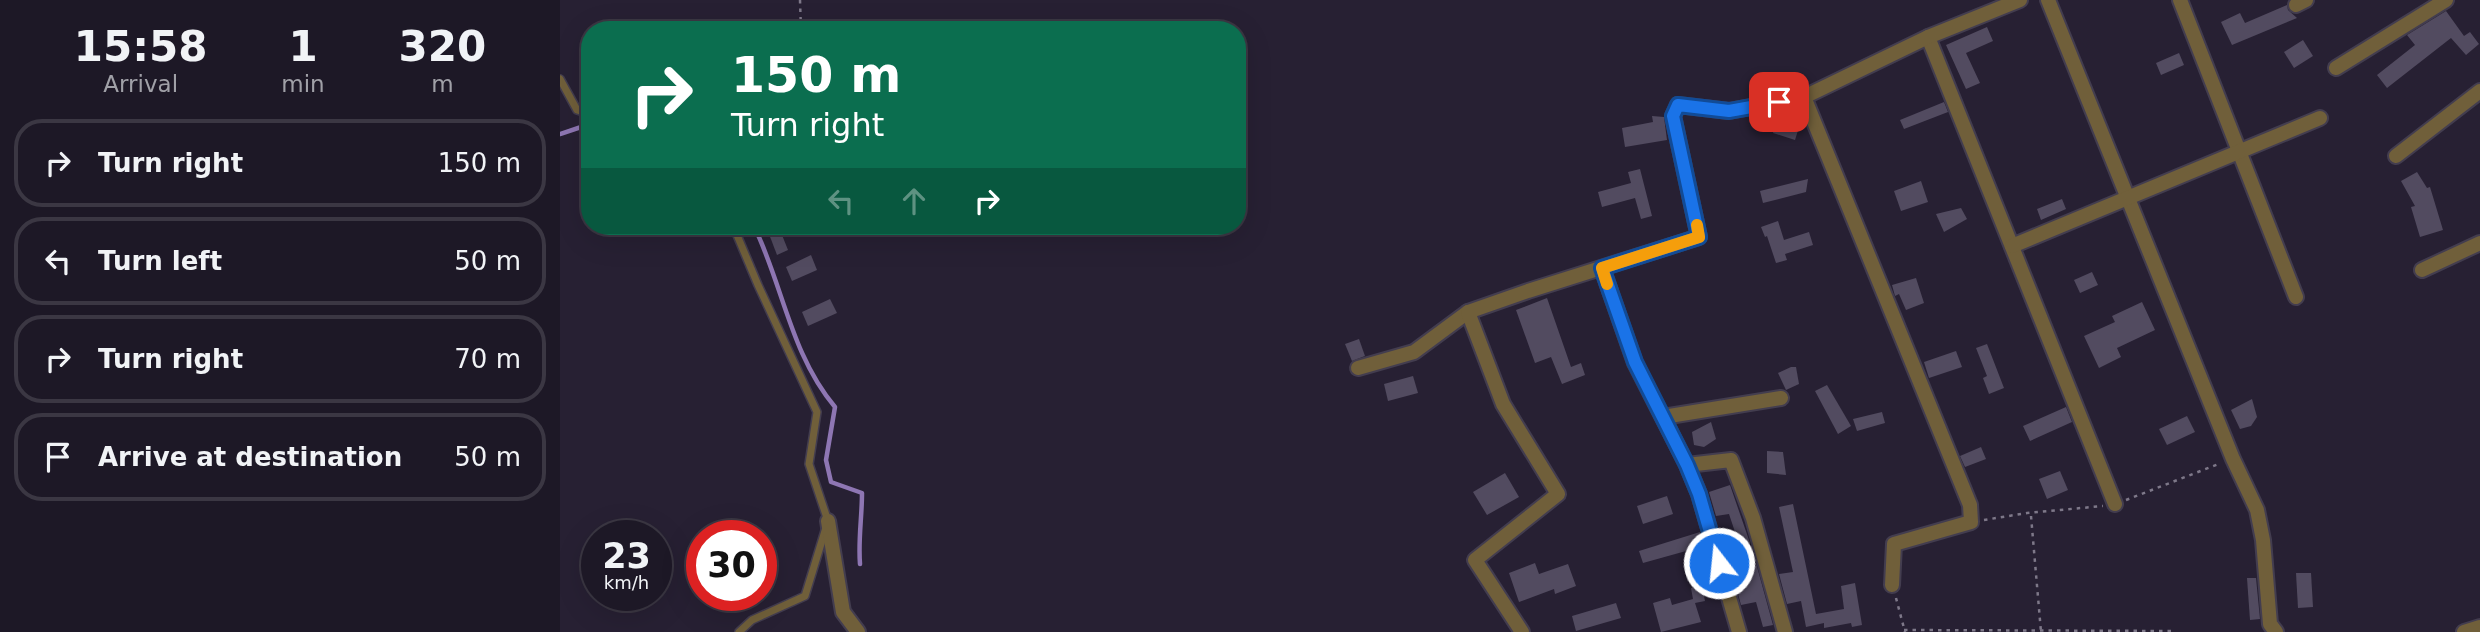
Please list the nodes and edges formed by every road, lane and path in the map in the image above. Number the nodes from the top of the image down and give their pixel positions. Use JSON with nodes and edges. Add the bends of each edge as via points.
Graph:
{"nodes":[{"id":1,"x":800,"y":0,"type":"edge"},
{"id":2,"x":2020,"y":0,"type":"edge"},
{"id":3,"x":2048,"y":0,"type":"edge"},
{"id":4,"x":2180,"y":0,"type":"edge"},
{"id":5,"x":2446,"y":0,"type":"edge"},
{"id":6,"x":801,"y":21,"type":"edge"},
{"id":7,"x":1928,"y":37,"type":"junction"},
{"id":8,"x":2336,"y":68,"type":"dead end"},
{"id":9,"x":560,"y":79,"type":"edge"},
{"id":10,"x":2480,"y":91,"type":"edge"},
{"id":11,"x":1804,"y":97,"type":"junction"},
{"id":12,"x":581,"y":111,"type":"edge"},
{"id":13,"x":2320,"y":118,"type":"dead end"},
{"id":14,"x":2239,"y":151,"type":"junction"},
{"id":15,"x":2396,"y":156,"type":"dead end"},
{"id":16,"x":2127,"y":198,"type":"junction"},
{"id":17,"x":737,"y":235,"type":"edge"},
{"id":18,"x":2480,"y":243,"type":"edge"},
{"id":19,"x":2012,"y":247,"type":"junction"},
{"id":20,"x":1602,"y":268,"type":"junction"},
{"id":21,"x":2422,"y":270,"type":"dead end"},
{"id":22,"x":2296,"y":297,"type":"dead end"},
{"id":23,"x":1468,"y":312,"type":"junction"},
{"id":24,"x":1358,"y":368,"type":"dead end"},
{"id":25,"x":1781,"y":398,"type":"dead end"},
{"id":26,"x":1663,"y":417,"type":"junction"},
{"id":27,"x":1687,"y":465,"type":"junction"},
{"id":28,"x":2115,"y":504,"type":"dead end"},
{"id":29,"x":2031,"y":516,"type":"dead end"},
{"id":30,"x":828,"y":521,"type":"junction"},
{"id":31,"x":1892,"y":585,"type":"joint"},
{"id":32,"x":2480,"y":627,"type":"edge"},
{"id":33,"x":1904,"y":631,"type":"edge"},
{"id":34,"x":2041,"y":631,"type":"edge"},
{"id":35,"x":2172,"y":631,"type":"edge"},
{"id":36,"x":739,"y":632,"type":"edge"},
{"id":37,"x":858,"y":632,"type":"edge"},
{"id":38,"x":1522,"y":632,"type":"edge"},
{"id":39,"x":1739,"y":632,"type":"edge"},
{"id":40,"x":1785,"y":632,"type":"edge"},
{"id":41,"x":2276,"y":632,"type":"edge"},
{"id":42,"x":2464,"y":632,"type":"edge"}],
"edges":[{"from":1,"to":6,"type":"path"},
{"from":2,"to":7,"type":"street"},
{"from":3,"to":16,"type":"street"},
{"from":4,"to":14,"type":"street"},
{"from":5,"to":8,"type":"street"},
{"from":7,"to":11,"type":"street"},
{"from":7,"to":19,"type":"street"},
{"from":9,"to":12,"type":"lane"},
{"from":10,"to":15,"type":"street"},
{"from":11,"to":20,"type":"street","via":[[1729,111],[1678,105],[1673,116],[1699,237]]},
{"from":11,"to":31,"type":"street","via":[[1970,505],[1971,522],[1894,544]]},
{"from":13,"to":14,"type":"street"},
{"from":14,"to":16,"type":"street"},
{"from":14,"to":22,"type":"street"},
{"from":16,"to":19,"type":"street"},
{"from":16,"to":41,"type":"street","via":[[2257,510],[2270,624]]},
{"from":17,"to":30,"type":"lane","via":[[817,412],[809,464]]},
{"from":18,"to":21,"type":"street"},
{"from":19,"to":28,"type":"street"},
{"from":20,"to":23,"type":"street"},
{"from":20,"to":26,"type":"street","via":[[1635,362]]},
{"from":23,"to":24,"type":"street","via":[[1415,352]]},
{"from":23,"to":38,"type":"street","via":[[1503,404],[1558,494],[1475,560]]},
{"from":25,"to":26,"type":"street"},
{"from":26,"to":27,"type":"street"},
{"from":27,"to":39,"type":"street"},
{"from":27,"to":40,"type":"street","via":[[1731,460],[1753,518]]},
{"from":29,"to":34,"type":"path"},
{"from":30,"to":36,"type":"lane","via":[[805,596],[752,620]]},
{"from":30,"to":37,"type":"street","via":[[843,612]]},
{"from":31,"to":33,"type":"path"},
{"from":32,"to":42,"type":"street"},
{"from":33,"to":34,"type":"path"},
{"from":34,"to":35,"type":"path"}]}
